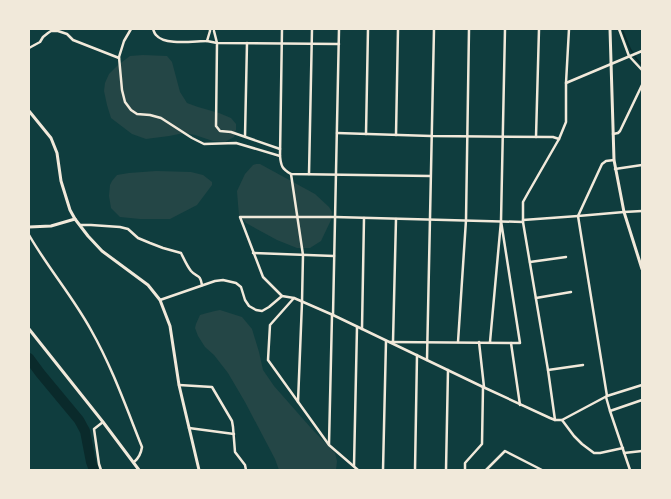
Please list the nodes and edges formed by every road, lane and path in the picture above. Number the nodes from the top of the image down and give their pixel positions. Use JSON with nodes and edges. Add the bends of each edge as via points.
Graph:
{"nodes":[{"id":1,"x":131,"y":29,"type":"edge"},
{"id":2,"x":153,"y":29,"type":"edge"},
{"id":3,"x":217,"y":29,"type":"edge"},
{"id":4,"x":282,"y":29,"type":"edge"},
{"id":5,"x":312,"y":29,"type":"edge"},
{"id":6,"x":339,"y":29,"type":"edge"},
{"id":7,"x":368,"y":29,"type":"edge"},
{"id":8,"x":398,"y":29,"type":"edge"},
{"id":9,"x":434,"y":29,"type":"edge"},
{"id":10,"x":469,"y":29,"type":"edge"},
{"id":11,"x":505,"y":29,"type":"edge"},
{"id":12,"x":539,"y":29,"type":"edge"},
{"id":13,"x":569,"y":29,"type":"edge"},
{"id":14,"x":610,"y":29,"type":"edge"},
{"id":15,"x":619,"y":29,"type":"edge"},
{"id":16,"x":58,"y":30,"type":"edge"},
{"id":17,"x":211,"y":30,"type":"edge"},
{"id":18,"x":207,"y":41,"type":"junction"},
{"id":19,"x":217,"y":43,"type":"junction"},
{"id":20,"x":247,"y":43,"type":"junction"},
{"id":21,"x":282,"y":44,"type":"junction"},
{"id":22,"x":312,"y":44,"type":"junction"},
{"id":23,"x":339,"y":44,"type":"junction"},
{"id":24,"x":29,"y":48,"type":"edge"},
{"id":25,"x":642,"y":51,"type":"edge"},
{"id":26,"x":632,"y":55,"type":"junction"},
{"id":27,"x":119,"y":58,"type":"junction"},
{"id":28,"x":610,"y":64,"type":"junction"},
{"id":29,"x":642,"y":70,"type":"edge"},
{"id":30,"x":566,"y":83,"type":"junction"},
{"id":31,"x":642,"y":85,"type":"edge"},
{"id":32,"x":29,"y":111,"type":"edge"},
{"id":33,"x":337,"y":133,"type":"junction"},
{"id":34,"x":366,"y":134,"type":"junction"},
{"id":35,"x":612,"y":134,"type":"junction"},
{"id":36,"x":396,"y":135,"type":"junction"},
{"id":37,"x":245,"y":136,"type":"junction"},
{"id":38,"x":431,"y":136,"type":"junction"},
{"id":39,"x":467,"y":136,"type":"junction"},
{"id":40,"x":503,"y":137,"type":"junction"},
{"id":41,"x":536,"y":137,"type":"junction"},
{"id":42,"x":559,"y":139,"type":"junction"},
{"id":43,"x":280,"y":149,"type":"junction"},
{"id":44,"x":280,"y":156,"type":"junction"},
{"id":45,"x":614,"y":160,"type":"junction"},
{"id":46,"x":642,"y":165,"type":"edge"},
{"id":47,"x":615,"y":168,"type":"junction"},
{"id":48,"x":291,"y":174,"type":"junction"},
{"id":49,"x":309,"y":174,"type":"junction"},
{"id":50,"x":336,"y":175,"type":"junction"},
{"id":51,"x":430,"y":176,"type":"junction"},
{"id":52,"x":642,"y":211,"type":"edge"},
{"id":53,"x":624,"y":212,"type":"junction"},
{"id":54,"x":578,"y":216,"type":"junction"},
{"id":55,"x":297,"y":217,"type":"junction"},
{"id":56,"x":335,"y":217,"type":"junction"},
{"id":57,"x":364,"y":218,"type":"junction"},
{"id":58,"x":75,"y":219,"type":"junction"},
{"id":59,"x":396,"y":219,"type":"junction"},
{"id":60,"x":430,"y":220,"type":"junction"},
{"id":61,"x":466,"y":220,"type":"junction"},
{"id":62,"x":501,"y":221,"type":"junction"},
{"id":63,"x":523,"y":221,"type":"junction"},
{"id":64,"x":80,"y":225,"type":"junction"},
{"id":65,"x":29,"y":227,"type":"edge"},
{"id":66,"x":29,"y":235,"type":"edge"},
{"id":67,"x":253,"y":253,"type":"junction"},
{"id":68,"x":303,"y":255,"type":"junction"},
{"id":69,"x":334,"y":256,"type":"junction"},
{"id":70,"x":566,"y":257,"type":"dead end"},
{"id":71,"x":530,"y":262,"type":"junction"},
{"id":72,"x":642,"y":269,"type":"edge"},
{"id":73,"x":202,"y":285,"type":"junction"},
{"id":74,"x":571,"y":292,"type":"dead end"},
{"id":75,"x":282,"y":296,"type":"junction"},
{"id":76,"x":294,"y":298,"type":"junction"},
{"id":77,"x":536,"y":298,"type":"junction"},
{"id":78,"x":160,"y":300,"type":"junction"},
{"id":79,"x":302,"y":302,"type":"junction"},
{"id":80,"x":332,"y":315,"type":"junction"},
{"id":81,"x":357,"y":327,"type":"junction"},
{"id":82,"x":29,"y":329,"type":"edge"},
{"id":83,"x":362,"y":329,"type":"junction"},
{"id":84,"x":387,"y":341,"type":"junction"},
{"id":85,"x":393,"y":342,"type":"junction"},
{"id":86,"x":427,"y":342,"type":"junction"},
{"id":87,"x":458,"y":342,"type":"junction"},
{"id":88,"x":479,"y":342,"type":"junction"},
{"id":89,"x":490,"y":342,"type":"junction"},
{"id":90,"x":511,"y":342,"type":"junction"},
{"id":91,"x":417,"y":355,"type":"junction"},
{"id":92,"x":427,"y":360,"type":"junction"},
{"id":93,"x":584,"y":365,"type":"dead end"},
{"id":94,"x":448,"y":370,"type":"junction"},
{"id":95,"x":548,"y":370,"type":"junction"},
{"id":96,"x":642,"y":385,"type":"edge"},
{"id":97,"x":179,"y":386,"type":"junction"},
{"id":98,"x":484,"y":388,"type":"junction"},
{"id":99,"x":606,"y":396,"type":"junction"},
{"id":100,"x":642,"y":400,"type":"edge"},
{"id":101,"x":298,"y":402,"type":"junction"},
{"id":102,"x":520,"y":404,"type":"junction"},
{"id":103,"x":610,"y":410,"type":"junction"},
{"id":104,"x":555,"y":420,"type":"junction"},
{"id":105,"x":562,"y":420,"type":"junction"},
{"id":106,"x":102,"y":422,"type":"junction"},
{"id":107,"x":189,"y":428,"type":"junction"},
{"id":108,"x":234,"y":434,"type":"junction"},
{"id":109,"x":329,"y":445,"type":"junction"},
{"id":110,"x":623,"y":448,"type":"junction"},
{"id":111,"x":642,"y":451,"type":"edge"},
{"id":112,"x":624,"y":453,"type":"junction"},
{"id":113,"x":134,"y":462,"type":"junction"},
{"id":114,"x":354,"y":466,"type":"junction"},
{"id":115,"x":101,"y":470,"type":"edge"},
{"id":116,"x":139,"y":470,"type":"edge"},
{"id":117,"x":199,"y":470,"type":"edge"},
{"id":118,"x":246,"y":470,"type":"edge"},
{"id":119,"x":358,"y":470,"type":"edge"},
{"id":120,"x":383,"y":470,"type":"edge"},
{"id":121,"x":415,"y":470,"type":"edge"},
{"id":122,"x":446,"y":470,"type":"edge"},
{"id":123,"x":464,"y":470,"type":"edge"},
{"id":124,"x":486,"y":470,"type":"edge"},
{"id":125,"x":542,"y":470,"type":"edge"},
{"id":126,"x":630,"y":470,"type":"edge"}],
"edges":[{"from":1,"to":27,"type":"street"},
{"from":2,"to":18,"type":"street","via":[[156,35],[169,42]]},
{"from":3,"to":17,"type":"street"},
{"from":4,"to":21,"type":"street"},
{"from":5,"to":22,"type":"street"},
{"from":6,"to":23,"type":"street"},
{"from":7,"to":34,"type":"street"},
{"from":8,"to":36,"type":"street"},
{"from":9,"to":38,"type":"street"},
{"from":10,"to":39,"type":"street"},
{"from":11,"to":40,"type":"street"},
{"from":12,"to":41,"type":"street"},
{"from":13,"to":30,"type":"street"},
{"from":14,"to":28,"type":"street"},
{"from":15,"to":26,"type":"street"},
{"from":16,"to":24,"type":"street","via":[[51,31]]},
{"from":16,"to":27,"type":"street","via":[[73,40]]},
{"from":17,"to":18,"type":"street"},
{"from":17,"to":19,"type":"street"},
{"from":18,"to":19,"type":"street"},
{"from":19,"to":20,"type":"street"},
{"from":19,"to":37,"type":"street","via":[[216,126],[220,131]]},
{"from":20,"to":21,"type":"street"},
{"from":20,"to":37,"type":"street"},
{"from":21,"to":22,"type":"street"},
{"from":21,"to":43,"type":"street"},
{"from":22,"to":23,"type":"street"},
{"from":22,"to":49,"type":"street"},
{"from":23,"to":33,"type":"street"},
{"from":25,"to":26,"type":"street"},
{"from":26,"to":28,"type":"street"},
{"from":26,"to":29,"type":"street"},
{"from":27,"to":44,"type":"street","via":[[125,102],[137,114],[161,118],[204,144],[236,143]]},
{"from":28,"to":30,"type":"street"},
{"from":28,"to":35,"type":"street"},
{"from":30,"to":42,"type":"street","via":[[566,122]]},
{"from":31,"to":35,"type":"street","via":[[620,131],[618,134]]},
{"from":32,"to":58,"type":"street","via":[[51,138],[57,153],[64,192]]},
{"from":33,"to":34,"type":"street"},
{"from":33,"to":50,"type":"street"},
{"from":34,"to":36,"type":"street"},
{"from":35,"to":45,"type":"street"},
{"from":36,"to":38,"type":"street"},
{"from":37,"to":43,"type":"street"},
{"from":38,"to":39,"type":"street"},
{"from":38,"to":51,"type":"street"},
{"from":39,"to":40,"type":"street"},
{"from":39,"to":61,"type":"street"},
{"from":40,"to":41,"type":"street"},
{"from":40,"to":62,"type":"street"},
{"from":41,"to":42,"type":"street"},
{"from":42,"to":63,"type":"street","via":[[523,202]]},
{"from":43,"to":44,"type":"street"},
{"from":44,"to":48,"type":"street","via":[[284,170]]},
{"from":45,"to":47,"type":"street"},
{"from":45,"to":54,"type":"street","via":[[602,164]]},
{"from":46,"to":47,"type":"street"},
{"from":47,"to":53,"type":"street"},
{"from":48,"to":49,"type":"street"},
{"from":48,"to":55,"type":"street"},
{"from":49,"to":50,"type":"street"},
{"from":50,"to":51,"type":"street"},
{"from":50,"to":56,"type":"street"},
{"from":51,"to":60,"type":"street"},
{"from":52,"to":53,"type":"street"},
{"from":53,"to":54,"type":"street"},
{"from":53,"to":72,"type":"street"},
{"from":54,"to":63,"type":"street"},
{"from":54,"to":99,"type":"street"},
{"from":55,"to":56,"type":"street"},
{"from":55,"to":67,"type":"street","via":[[240,217]]},
{"from":55,"to":68,"type":"street"},
{"from":56,"to":57,"type":"street"},
{"from":56,"to":69,"type":"street"},
{"from":57,"to":59,"type":"street"},
{"from":57,"to":83,"type":"street"},
{"from":58,"to":64,"type":"street"},
{"from":58,"to":65,"type":"street","via":[[51,226]]},
{"from":59,"to":60,"type":"street"},
{"from":59,"to":85,"type":"street"},
{"from":60,"to":61,"type":"street"},
{"from":60,"to":86,"type":"street"},
{"from":61,"to":62,"type":"street"},
{"from":61,"to":87,"type":"street"},
{"from":62,"to":63,"type":"street"},
{"from":62,"to":89,"type":"street"},
{"from":62,"to":90,"type":"street","via":[[520,343]]},
{"from":63,"to":71,"type":"street"},
{"from":64,"to":73,"type":"street","via":[[120,226],[138,238],[181,254],[191,270],[200,277]]},
{"from":64,"to":78,"type":"street","via":[[102,251],[148,285]]},
{"from":66,"to":113,"type":"street","via":[[90,329],[107,361],[142,447],[138,459]]},
{"from":67,"to":68,"type":"street"},
{"from":67,"to":75,"type":"street","via":[[263,278]]},
{"from":68,"to":69,"type":"street"},
{"from":68,"to":79,"type":"street"},
{"from":69,"to":80,"type":"street"},
{"from":70,"to":71,"type":"street"},
{"from":71,"to":77,"type":"street"},
{"from":73,"to":75,"type":"street","via":[[223,280],[236,283],[241,287],[249,306],[262,311]]},
{"from":73,"to":78,"type":"street"},
{"from":74,"to":77,"type":"street"},
{"from":75,"to":76,"type":"street"},
{"from":76,"to":79,"type":"street"},
{"from":76,"to":101,"type":"street","via":[[270,325],[268,360]]},
{"from":77,"to":95,"type":"street"},
{"from":78,"to":97,"type":"street","via":[[170,326]]},
{"from":79,"to":80,"type":"street"},
{"from":79,"to":101,"type":"street"},
{"from":80,"to":81,"type":"street"},
{"from":80,"to":109,"type":"street"},
{"from":81,"to":83,"type":"street"},
{"from":81,"to":114,"type":"street"},
{"from":82,"to":106,"type":"street"},
{"from":83,"to":84,"type":"street"},
{"from":84,"to":85,"type":"street"},
{"from":84,"to":91,"type":"street"},
{"from":84,"to":120,"type":"street"},
{"from":85,"to":86,"type":"street"},
{"from":86,"to":87,"type":"street"},
{"from":86,"to":92,"type":"street"},
{"from":87,"to":88,"type":"street"},
{"from":88,"to":89,"type":"street"},
{"from":88,"to":98,"type":"street"},
{"from":89,"to":90,"type":"street"},
{"from":90,"to":102,"type":"street"},
{"from":91,"to":92,"type":"street"},
{"from":91,"to":121,"type":"street"},
{"from":92,"to":94,"type":"street"},
{"from":93,"to":95,"type":"street"},
{"from":94,"to":98,"type":"street"},
{"from":94,"to":122,"type":"street"},
{"from":95,"to":104,"type":"street"},
{"from":96,"to":99,"type":"street"},
{"from":97,"to":107,"type":"street"},
{"from":97,"to":108,"type":"street","via":[[212,387],[230,416]]},
{"from":98,"to":102,"type":"street"},
{"from":98,"to":123,"type":"street","via":[[482,444],[465,463]]},
{"from":99,"to":103,"type":"street"},
{"from":99,"to":105,"type":"street"},
{"from":100,"to":103,"type":"street"},
{"from":101,"to":109,"type":"street"},
{"from":102,"to":104,"type":"street"},
{"from":103,"to":110,"type":"street"},
{"from":104,"to":105,"type":"street"},
{"from":105,"to":110,"type":"street","via":[[574,436],[594,453]]},
{"from":106,"to":113,"type":"street"},
{"from":106,"to":115,"type":"street","via":[[94,429]]},
{"from":107,"to":108,"type":"street"},
{"from":107,"to":117,"type":"street"},
{"from":108,"to":118,"type":"street","via":[[235,452]]},
{"from":109,"to":114,"type":"street"},
{"from":110,"to":112,"type":"street"},
{"from":111,"to":112,"type":"street"},
{"from":112,"to":126,"type":"street"},
{"from":113,"to":116,"type":"street"},
{"from":114,"to":119,"type":"street"},
{"from":124,"to":125,"type":"street","via":[[505,451]]}]}
